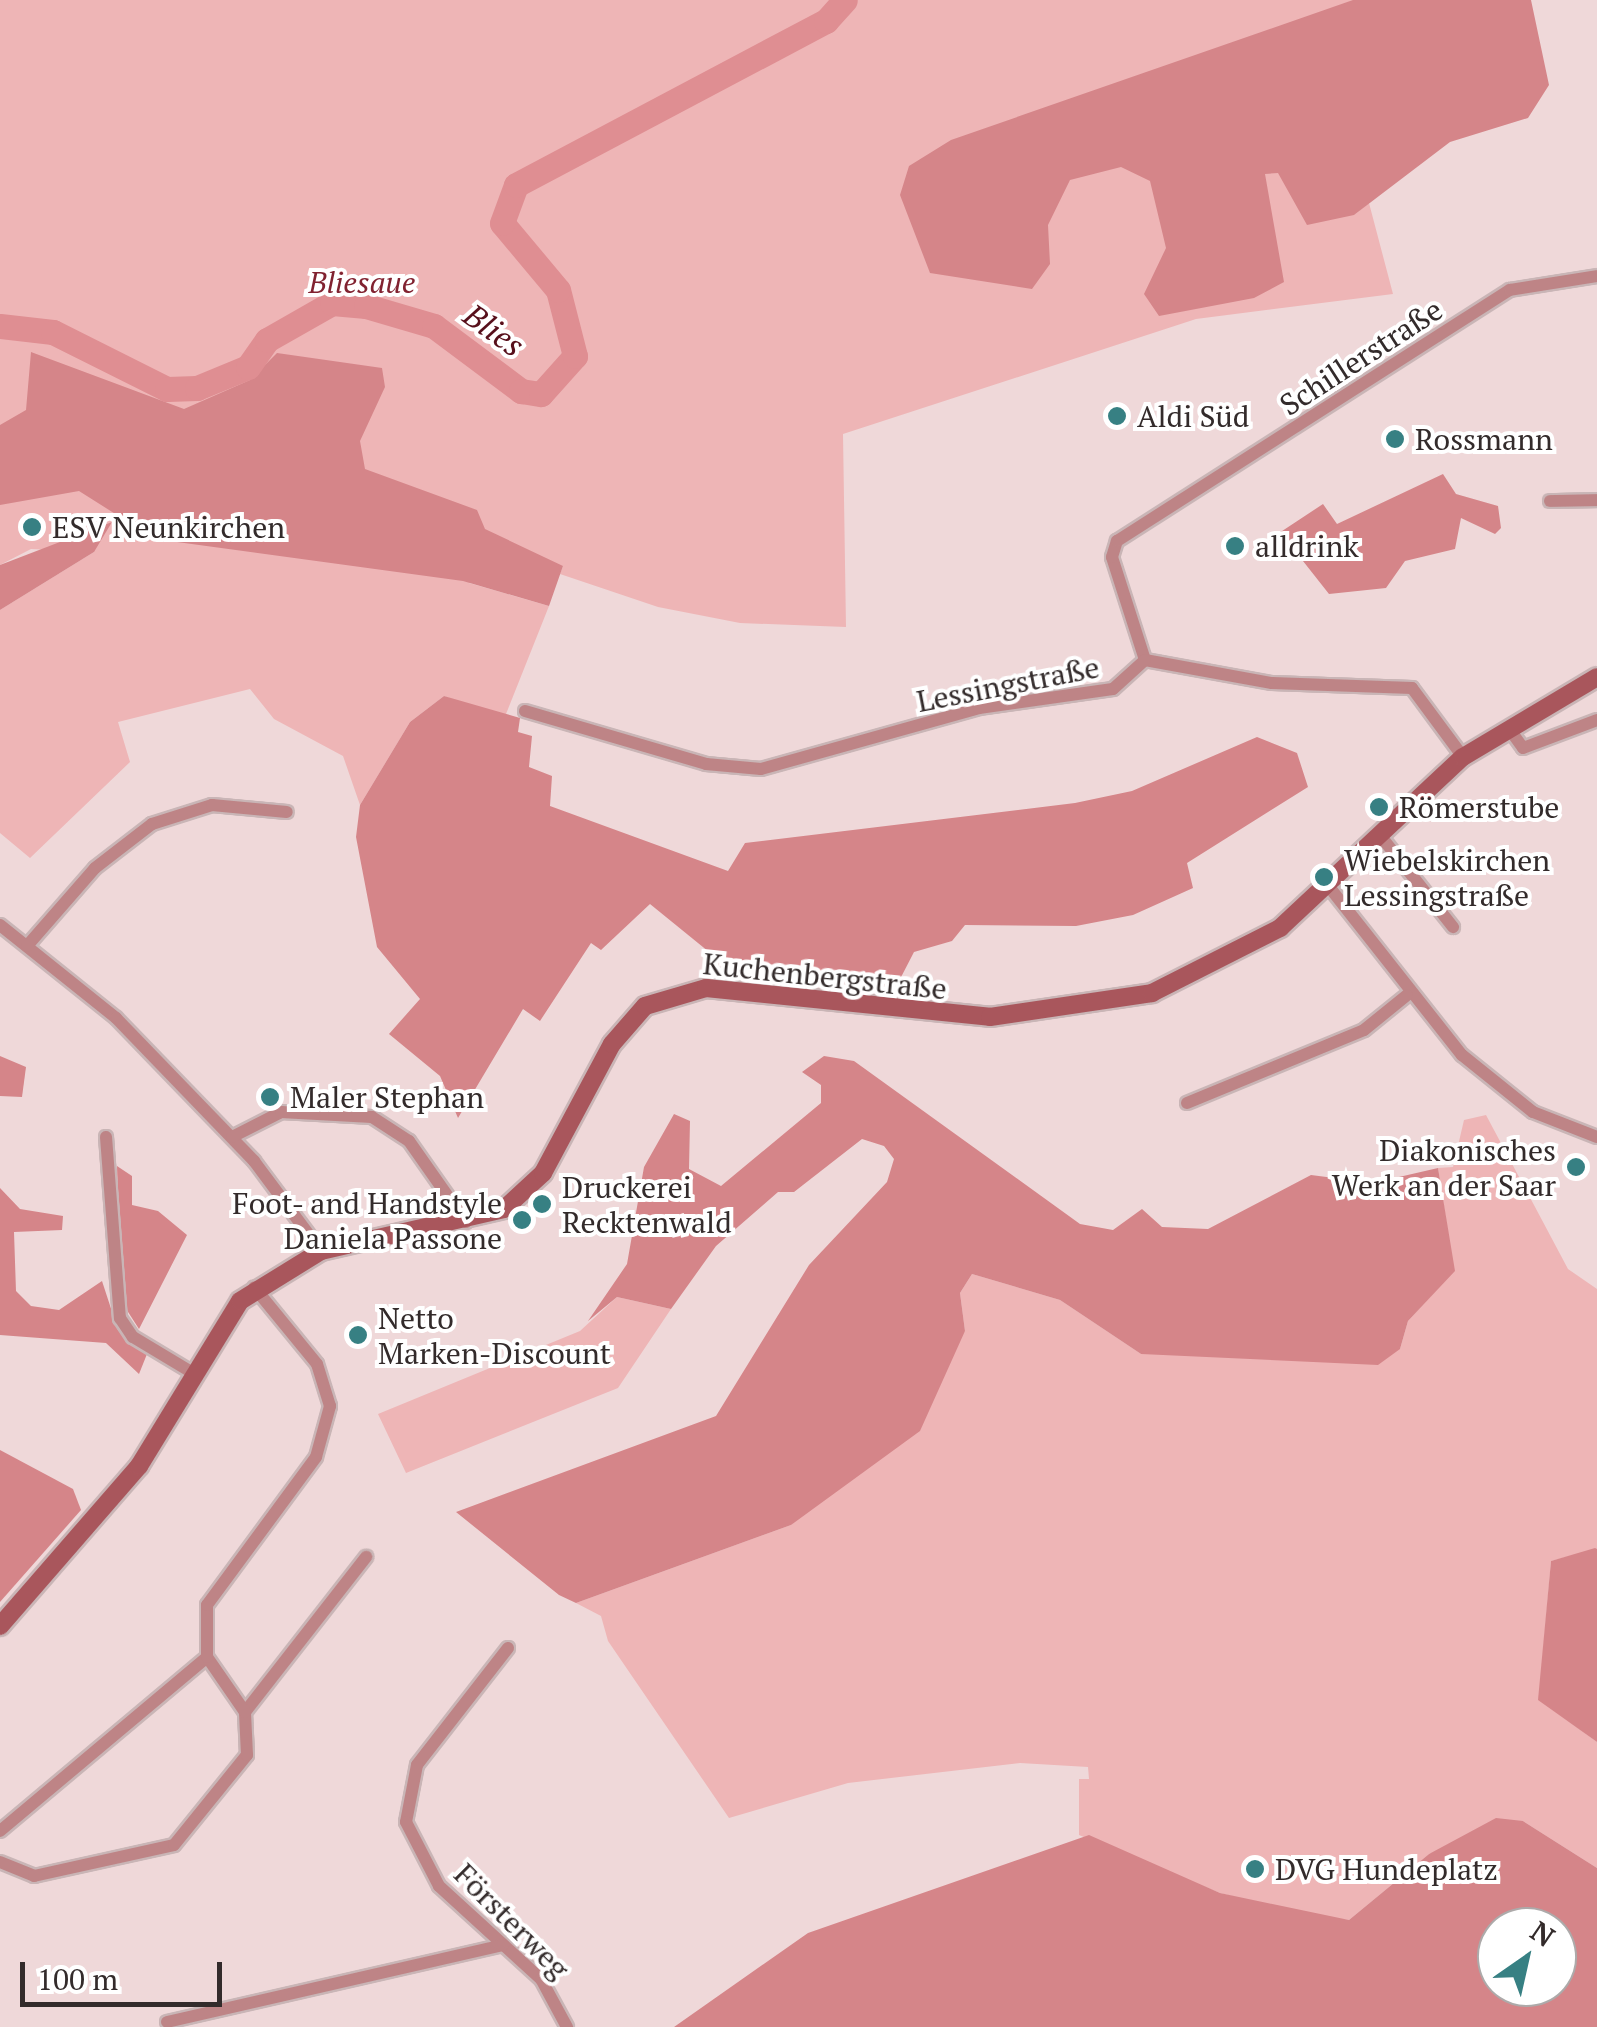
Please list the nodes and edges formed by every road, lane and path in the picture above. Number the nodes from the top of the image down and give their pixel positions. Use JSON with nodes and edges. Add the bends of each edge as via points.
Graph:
{"nodes":[{"id":1,"x":1597,"y":276,"type":"edge"},
{"id":2,"x":1597,"y":500,"type":"edge"},
{"id":3,"x":1550,"y":502,"type":"dead end"},
{"id":4,"x":1145,"y":660,"type":"junction"},
{"id":5,"x":1597,"y":677,"type":"edge"},
{"id":6,"x":525,"y":711,"type":"dead end"},
{"id":7,"x":1597,"y":720,"type":"edge"},
{"id":8,"x":1510,"y":730,"type":"junction"},
{"id":9,"x":1463,"y":758,"type":"junction"},
{"id":10,"x":287,"y":812,"type":"dead end"},
{"id":11,"x":1379,"y":834,"type":"junction"},
{"id":12,"x":1330,"y":888,"type":"junction"},
{"id":13,"x":0,"y":925,"type":"edge"},
{"id":14,"x":1453,"y":927,"type":"dead end"},
{"id":15,"x":27,"y":946,"type":"junction"},
{"id":16,"x":1407,"y":995,"type":"junction"},
{"id":17,"x":1188,"y":1103,"type":"dead end"},
{"id":18,"x":232,"y":1137,"type":"junction"},
{"id":19,"x":1597,"y":1137,"type":"edge"},
{"id":20,"x":106,"y":1138,"type":"dead end"},
{"id":21,"x":466,"y":1224,"type":"junction"},
{"id":22,"x":321,"y":1252,"type":"junction"},
{"id":23,"x":254,"y":1287,"type":"junction"},
{"id":24,"x":194,"y":1373,"type":"junction"},
{"id":25,"x":366,"y":1557,"type":"dead end"},
{"id":26,"x":0,"y":1626,"type":"edge"},
{"id":27,"x":508,"y":1648,"type":"dead end"},
{"id":28,"x":207,"y":1658,"type":"junction"},
{"id":29,"x":245,"y":1712,"type":"junction"},
{"id":30,"x":0,"y":1831,"type":"edge"},
{"id":31,"x":0,"y":1862,"type":"edge"},
{"id":32,"x":502,"y":1945,"type":"junction"},
{"id":33,"x":167,"y":2022,"type":"dead end"},
{"id":34,"x":567,"y":2027,"type":"edge"}],
"edges":[{"from":1,"to":4,"type":"street","name":"Schillerstraße","via":[[1510,290],[1118,541],[1112,557]]},
{"from":2,"to":3,"type":"street"},
{"from":4,"to":6,"type":"street","name":"Lessingstraße","via":[[1114,689],[979,708],[762,769],[706,764]]},
{"from":4,"to":9,"type":"street","via":[[1272,684],[1412,688]]},
{"from":5,"to":8,"type":"main road","name":"Kuchenbergstraße"},
{"from":7,"to":8,"type":"street","via":[[1523,748]]},
{"from":8,"to":9,"type":"main road","name":"Kuchenbergstraße"},
{"from":9,"to":11,"type":"main road","name":"Kuchenbergstraße"},
{"from":10,"to":15,"type":"street","via":[[212,806],[152,824],[95,868]]},
{"from":11,"to":12,"type":"main road","name":"Kuchenbergstraße"},
{"from":11,"to":14,"type":"street"},
{"from":12,"to":16,"type":"street"},
{"from":12,"to":21,"type":"main road","name":"Kuchenbergstraße","via":[[1206,970],[1080,1007],[954,1018],[739,990],[672,993],[622,1030],[533,1186]]},
{"from":13,"to":15,"type":"street"},
{"from":15,"to":18,"type":"street","via":[[116,1018]]},
{"from":16,"to":17,"type":"street","via":[[1364,1030]]},
{"from":16,"to":19,"type":"street","via":[[1520,1103]]},
{"from":18,"to":21,"type":"street","via":[[281,1112],[372,1117],[408,1141],[456,1196]]},
{"from":18,"to":22,"type":"street"},
{"from":20,"to":24,"type":"street","via":[[120,1318],[134,1338]]},
{"from":21,"to":22,"type":"main road","name":"Kuchenbergstraße"},
{"from":22,"to":23,"type":"main road","name":"Kuchenbergstraße"},
{"from":23,"to":24,"type":"main road","name":"Kuchenbergstraße"},
{"from":23,"to":28,"type":"street","via":[[308,1350],[328,1394],[327,1432],[300,1479],[212,1592]]},
{"from":24,"to":26,"type":"main road","name":"Kuchenbergstraße","via":[[139,1466]]},
{"from":25,"to":29,"type":"street"},
{"from":27,"to":32,"type":"street","name":"Försterweg","via":[[418,1765],[406,1807],[426,1868]]},
{"from":28,"to":29,"type":"street"},
{"from":28,"to":30,"type":"street"},
{"from":29,"to":31,"type":"street","via":[[248,1755],[184,1839],[48,1875]]},
{"from":32,"to":33,"type":"street"},
{"from":32,"to":34,"type":"street","name":"Försterweg","via":[[541,1979]]}]}
